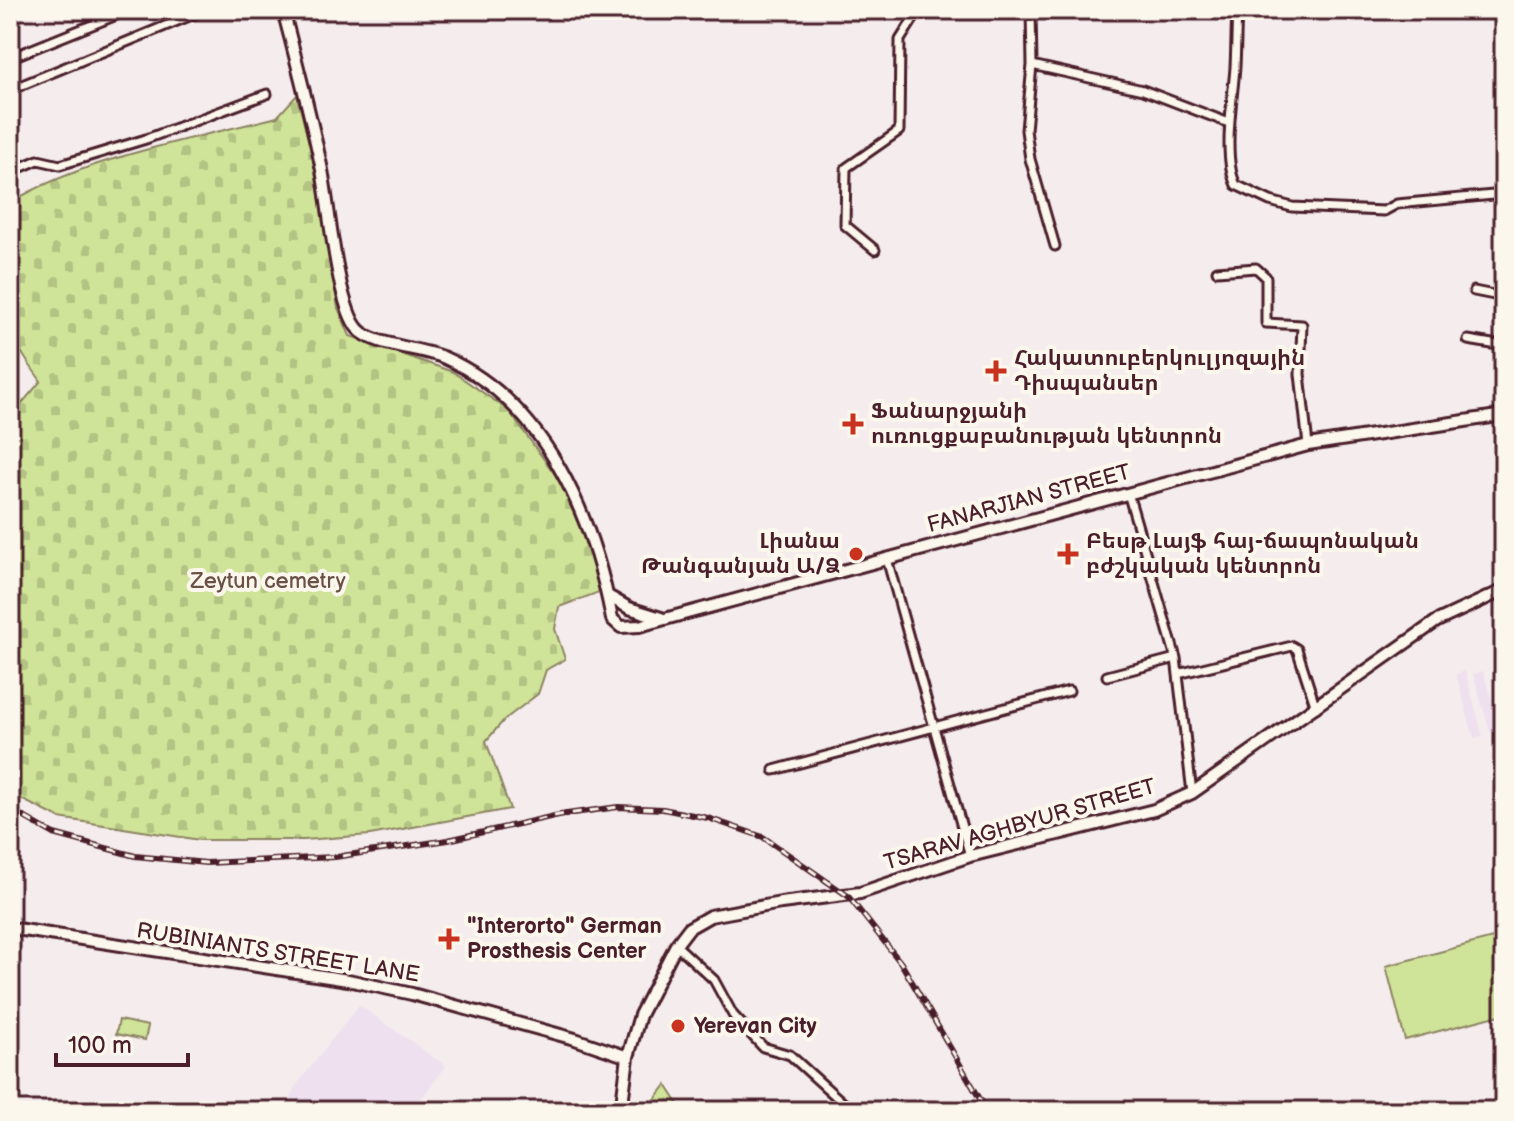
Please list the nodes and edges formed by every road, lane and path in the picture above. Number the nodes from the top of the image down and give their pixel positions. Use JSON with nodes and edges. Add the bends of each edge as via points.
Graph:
{"nodes":[{"id":1,"x":129,"y":10,"type":"edge"},
{"id":2,"x":204,"y":10,"type":"edge"},
{"id":3,"x":283,"y":10,"type":"edge"},
{"id":4,"x":919,"y":10,"type":"edge"},
{"id":5,"x":1031,"y":10,"type":"edge"},
{"id":6,"x":1237,"y":10,"type":"edge"},
{"id":7,"x":10,"y":58,"type":"edge"},
{"id":8,"x":1032,"y":65,"type":"junction"},
{"id":9,"x":10,"y":90,"type":"edge"},
{"id":10,"x":267,"y":94,"type":"dead end"},
{"id":11,"x":1229,"y":123,"type":"junction"},
{"id":12,"x":10,"y":172,"type":"edge"},
{"id":13,"x":1504,"y":194,"type":"edge"},
{"id":14,"x":1055,"y":246,"type":"dead end"},
{"id":15,"x":875,"y":250,"type":"dead end"},
{"id":16,"x":1217,"y":271,"type":"dead end"},
{"id":17,"x":1474,"y":291,"type":"dead end"},
{"id":18,"x":1504,"y":297,"type":"edge"},
{"id":19,"x":1468,"y":340,"type":"dead end"},
{"id":20,"x":1504,"y":346,"type":"edge"},
{"id":21,"x":1504,"y":415,"type":"edge"},
{"id":22,"x":1308,"y":445,"type":"junction"},
{"id":23,"x":1128,"y":493,"type":"junction"},
{"id":24,"x":887,"y":559,"type":"junction"},
{"id":25,"x":1504,"y":590,"type":"edge"},
{"id":26,"x":608,"y":596,"type":"junction"},
{"id":27,"x":662,"y":618,"type":"junction"},
{"id":28,"x":1176,"y":658,"type":"junction"},
{"id":29,"x":1178,"y":674,"type":"junction"},
{"id":30,"x":1107,"y":676,"type":"dead end"},
{"id":31,"x":1069,"y":691,"type":"dead end"},
{"id":32,"x":1316,"y":708,"type":"junction"},
{"id":33,"x":934,"y":727,"type":"junction"},
{"id":34,"x":774,"y":770,"type":"dead end"},
{"id":35,"x":1192,"y":793,"type":"junction"},
{"id":36,"x":970,"y":856,"type":"junction"},
{"id":37,"x":10,"y":928,"type":"edge"},
{"id":38,"x":676,"y":945,"type":"junction"},
{"id":39,"x":628,"y":1057,"type":"junction"},
{"id":40,"x":621,"y":1111,"type":"edge"},
{"id":41,"x":852,"y":1111,"type":"edge"}],
"edges":[{"from":1,"to":7,"type":"street"},
{"from":2,"to":9,"type":"street"},
{"from":3,"to":26,"type":"street","name":"FANARJIAN STREET","via":[[322,172],[342,290],[359,329],[379,340],[443,357],[487,382],[519,413],[568,484],[593,540]]},
{"from":4,"to":15,"type":"street","via":[[900,40],[899,131],[846,168],[845,225]]},
{"from":5,"to":8,"type":"street"},
{"from":6,"to":11,"type":"street"},
{"from":8,"to":11,"type":"street","via":[[1143,90]]},
{"from":8,"to":14,"type":"street","via":[[1026,130]]},
{"from":10,"to":12,"type":"street","via":[[146,139],[60,165],[38,160]]},
{"from":11,"to":13,"type":"street","via":[[1233,183],[1292,207],[1384,211],[1397,204]]},
{"from":16,"to":22,"type":"street","via":[[1256,268],[1266,277],[1266,323],[1302,325],[1300,374]]},
{"from":17,"to":18,"type":"street"},
{"from":19,"to":20,"type":"street"},
{"from":21,"to":22,"type":"street","name":"FANARJIAN STREET"},
{"from":22,"to":23,"type":"street","name":"FANARJIAN STREET"},
{"from":23,"to":24,"type":"street","name":"FANARJIAN STREET"},
{"from":23,"to":28,"type":"street"},
{"from":24,"to":27,"type":"street","name":"FANARJIAN STREET"},
{"from":24,"to":33,"type":"street"},
{"from":25,"to":32,"type":"street","name":"TSARAV AGHBYUR STREET","via":[[1437,621]]},
{"from":26,"to":27,"type":"street"},
{"from":26,"to":27,"type":"street","name":"FANARJIAN STREET","via":[[612,619],[621,627]]},
{"from":28,"to":29,"type":"street"},
{"from":28,"to":30,"type":"street"},
{"from":29,"to":32,"type":"street","via":[[1292,646]]},
{"from":29,"to":35,"type":"street"},
{"from":31,"to":33,"type":"street"},
{"from":32,"to":35,"type":"street","name":"TSARAV AGHBYUR STREET"},
{"from":33,"to":34,"type":"street"},
{"from":33,"to":36,"type":"street"},
{"from":35,"to":36,"type":"street","name":"TSARAV AGHBYUR STREET","via":[[1154,810]]},
{"from":36,"to":38,"type":"street","name":"TSARAV AGHBYUR STREET","via":[[848,896],[710,916],[689,928]]},
{"from":37,"to":39,"type":"street","name":"RUBINIANTS STREET LANE","via":[[361,983]]},
{"from":38,"to":39,"type":"street","name":"TSARAV AGHBYUR STREET","via":[[640,1015]]},
{"from":38,"to":41,"type":"street","via":[[709,974],[733,1015],[763,1047],[790,1055]]},
{"from":39,"to":40,"type":"street","name":"TSARAV AGHBYUR STREET"}]}
